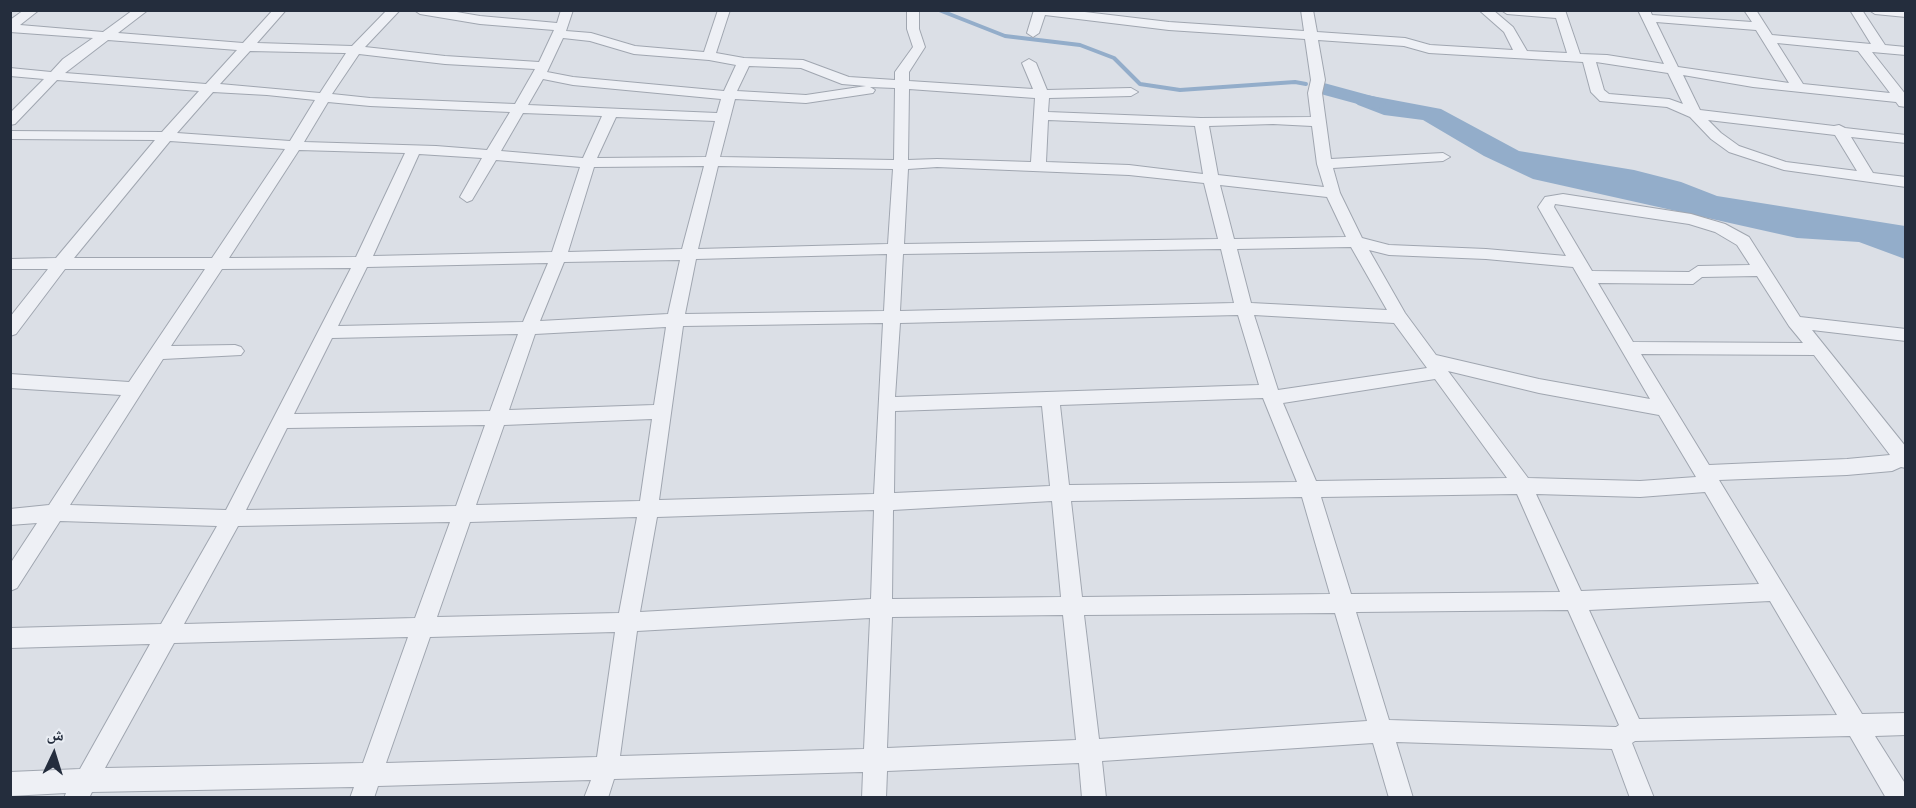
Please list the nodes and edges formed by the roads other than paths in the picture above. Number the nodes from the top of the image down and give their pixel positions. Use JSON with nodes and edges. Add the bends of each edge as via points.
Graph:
{"nodes":[{"id":1,"x":33,"y":10,"type":"edge"},
{"id":2,"x":142,"y":10,"type":"edge"},
{"id":3,"x":280,"y":10,"type":"edge"},
{"id":4,"x":394,"y":10,"type":"edge"},
{"id":5,"x":420,"y":10,"type":"edge"},
{"id":6,"x":567,"y":10,"type":"edge"},
{"id":7,"x":724,"y":10,"type":"edge"},
{"id":8,"x":1307,"y":10,"type":"edge"},
{"id":9,"x":1485,"y":10,"type":"edge"},
{"id":10,"x":1507,"y":10,"type":"edge"},
{"id":11,"x":1750,"y":10,"type":"edge"},
{"id":12,"x":1856,"y":10,"type":"edge"},
{"id":13,"x":914,"y":11,"type":"edge"},
{"id":14,"x":1040,"y":11,"type":"edge"},
{"id":15,"x":1882,"y":11,"type":"edge"},
{"id":16,"x":1560,"y":13,"type":"edge"},
{"id":17,"x":1905,"y":13,"type":"edge"},
{"id":18,"x":1646,"y":14,"type":"edge"},
{"id":19,"x":10,"y":27,"type":"edge"},
{"id":20,"x":1762,"y":27,"type":"junction"},
{"id":21,"x":561,"y":30,"type":"junction"},
{"id":22,"x":1033,"y":33,"type":"dead end"},
{"id":23,"x":103,"y":37,"type":"junction"},
{"id":24,"x":1312,"y":37,"type":"junction"},
{"id":25,"x":1770,"y":39,"type":"junction"},
{"id":26,"x":246,"y":47,"type":"junction"},
{"id":27,"x":1862,"y":47,"type":"junction"},
{"id":28,"x":1881,"y":49,"type":"junction"},
{"id":29,"x":355,"y":50,"type":"junction"},
{"id":30,"x":1905,"y":51,"type":"edge"},
{"id":31,"x":1522,"y":54,"type":"junction"},
{"id":32,"x":709,"y":56,"type":"junction"},
{"id":33,"x":1582,"y":58,"type":"junction"},
{"id":34,"x":744,"y":62,"type":"junction"},
{"id":35,"x":1029,"y":63,"type":"dead end"},
{"id":36,"x":1674,"y":69,"type":"junction"},
{"id":37,"x":541,"y":70,"type":"junction"},
{"id":38,"x":10,"y":72,"type":"edge"},
{"id":39,"x":52,"y":76,"type":"junction"},
{"id":40,"x":903,"y":85,"type":"junction"},
{"id":41,"x":208,"y":88,"type":"junction"},
{"id":42,"x":1799,"y":88,"type":"junction"},
{"id":43,"x":1131,"y":92,"type":"dead end"},
{"id":44,"x":1042,"y":94,"type":"junction"},
{"id":45,"x":729,"y":95,"type":"junction"},
{"id":46,"x":323,"y":98,"type":"junction"},
{"id":47,"x":1904,"y":101,"type":"edge"},
{"id":48,"x":518,"y":110,"type":"junction"},
{"id":49,"x":610,"y":114,"type":"junction"},
{"id":50,"x":1695,"y":114,"type":"junction"},
{"id":51,"x":1041,"y":116,"type":"junction"},
{"id":52,"x":723,"y":117,"type":"junction"},
{"id":53,"x":10,"y":121,"type":"edge"},
{"id":54,"x":1202,"y":122,"type":"junction"},
{"id":55,"x":1320,"y":122,"type":"junction"},
{"id":56,"x":1839,"y":129,"type":"junction"},
{"id":57,"x":10,"y":135,"type":"edge"},
{"id":58,"x":166,"y":136,"type":"junction"},
{"id":59,"x":1905,"y":139,"type":"edge"},
{"id":60,"x":295,"y":145,"type":"junction"},
{"id":61,"x":414,"y":150,"type":"junction"},
{"id":62,"x":492,"y":155,"type":"junction"},
{"id":63,"x":1443,"y":157,"type":"dead end"},
{"id":64,"x":712,"y":161,"type":"junction"},
{"id":65,"x":588,"y":163,"type":"junction"},
{"id":66,"x":1324,"y":164,"type":"junction"},
{"id":67,"x":901,"y":165,"type":"junction"},
{"id":68,"x":1038,"y":168,"type":"junction"},
{"id":69,"x":1867,"y":176,"type":"junction"},
{"id":70,"x":1211,"y":180,"type":"junction"},
{"id":71,"x":1905,"y":182,"type":"edge"},
{"id":72,"x":1333,"y":193,"type":"junction"},
{"id":73,"x":467,"y":197,"type":"dead end"},
{"id":74,"x":1356,"y":242,"type":"junction"},
{"id":75,"x":1229,"y":244,"type":"junction"},
{"id":76,"x":896,"y":249,"type":"junction"},
{"id":77,"x":689,"y":254,"type":"junction"},
{"id":78,"x":558,"y":258,"type":"junction"},
{"id":79,"x":362,"y":261,"type":"junction"},
{"id":80,"x":217,"y":262,"type":"junction"},
{"id":81,"x":61,"y":263,"type":"junction"},
{"id":82,"x":10,"y":264,"type":"edge"},
{"id":83,"x":1582,"y":269,"type":"junction"},
{"id":84,"x":1761,"y":270,"type":"junction"},
{"id":85,"x":1244,"y":309,"type":"junction"},
{"id":86,"x":892,"y":316,"type":"junction"},
{"id":87,"x":1398,"y":317,"type":"junction"},
{"id":88,"x":675,"y":320,"type":"junction"},
{"id":89,"x":1796,"y":322,"type":"junction"},
{"id":90,"x":529,"y":328,"type":"junction"},
{"id":91,"x":10,"y":330,"type":"edge"},
{"id":92,"x":327,"y":332,"type":"junction"},
{"id":93,"x":1905,"y":335,"type":"edge"},
{"id":94,"x":1628,"y":348,"type":"junction"},
{"id":95,"x":1819,"y":349,"type":"junction"},
{"id":96,"x":235,"y":351,"type":"dead end"},
{"id":97,"x":158,"y":353,"type":"junction"},
{"id":98,"x":1436,"y":366,"type":"junction"},
{"id":99,"x":10,"y":381,"type":"edge"},
{"id":100,"x":135,"y":389,"type":"junction"},
{"id":101,"x":1270,"y":394,"type":"junction"},
{"id":102,"x":1050,"y":398,"type":"junction"},
{"id":103,"x":886,"y":404,"type":"junction"},
{"id":104,"x":1664,"y":409,"type":"junction"},
{"id":105,"x":662,"y":412,"type":"junction"},
{"id":106,"x":496,"y":418,"type":"junction"},
{"id":107,"x":282,"y":421,"type":"junction"},
{"id":108,"x":1904,"y":457,"type":"edge"},
{"id":109,"x":1707,"y":479,"type":"junction"},
{"id":110,"x":1523,"y":486,"type":"junction"},
{"id":111,"x":1310,"y":489,"type":"junction"},
{"id":112,"x":1060,"y":493,"type":"junction"},
{"id":113,"x":884,"y":502,"type":"junction"},
{"id":114,"x":648,"y":510,"type":"junction"},
{"id":115,"x":55,"y":513,"type":"junction"},
{"id":116,"x":462,"y":514,"type":"junction"},
{"id":117,"x":10,"y":517,"type":"edge"},
{"id":118,"x":232,"y":518,"type":"junction"},
{"id":119,"x":10,"y":582,"type":"edge"},
{"id":120,"x":1775,"y":592,"type":"junction"},
{"id":121,"x":1575,"y":601,"type":"junction"},
{"id":122,"x":1342,"y":602,"type":"junction"},
{"id":123,"x":1073,"y":607,"type":"junction"},
{"id":124,"x":881,"y":608,"type":"junction"},
{"id":125,"x":628,"y":622,"type":"junction"},
{"id":126,"x":422,"y":626,"type":"junction"},
{"id":127,"x":168,"y":633,"type":"junction"},
{"id":128,"x":10,"y":638,"type":"edge"},
{"id":129,"x":1905,"y":724,"type":"edge"},
{"id":130,"x":1856,"y":726,"type":"junction"},
{"id":131,"x":1382,"y":731,"type":"junction"},
{"id":132,"x":1625,"y":734,"type":"junction"},
{"id":133,"x":1089,"y":751,"type":"junction"},
{"id":134,"x":875,"y":760,"type":"junction"},
{"id":135,"x":607,"y":767,"type":"junction"},
{"id":136,"x":370,"y":775,"type":"junction"},
{"id":137,"x":10,"y":784,"type":"edge"},
{"id":138,"x":81,"y":789,"type":"edge"},
{"id":139,"x":362,"y":798,"type":"edge"},
{"id":140,"x":596,"y":798,"type":"edge"},
{"id":141,"x":873,"y":798,"type":"edge"},
{"id":142,"x":1094,"y":798,"type":"edge"},
{"id":143,"x":1401,"y":798,"type":"edge"},
{"id":144,"x":1642,"y":798,"type":"edge"},
{"id":145,"x":1900,"y":798,"type":"edge"}],
"edges":[{"from":1,"to":19,"type":"street"},
{"from":2,"to":23,"type":"street"},
{"from":3,"to":26,"type":"street"},
{"from":4,"to":29,"type":"street"},
{"from":5,"to":21,"type":"street"},
{"from":6,"to":21,"type":"street"},
{"from":7,"to":32,"type":"street"},
{"from":8,"to":24,"type":"street"},
{"from":9,"to":31,"type":"street","via":[[1509,30]]},
{"from":10,"to":16,"type":"street"},
{"from":11,"to":20,"type":"street"},
{"from":12,"to":28,"type":"street"},
{"from":13,"to":40,"type":"street","via":[[913,29],[919,47],[902,72]]},
{"from":14,"to":22,"type":"street"},
{"from":14,"to":24,"type":"street"},
{"from":15,"to":17,"type":"street"},
{"from":16,"to":33,"type":"street"},
{"from":18,"to":20,"type":"street"},
{"from":18,"to":36,"type":"street"},
{"from":19,"to":23,"type":"street"},
{"from":20,"to":25,"type":"street"},
{"from":21,"to":32,"type":"street","via":[[634,50]]},
{"from":21,"to":37,"type":"street"},
{"from":23,"to":26,"type":"street"},
{"from":23,"to":39,"type":"street"},
{"from":24,"to":31,"type":"street"},
{"from":24,"to":55,"type":"street"},
{"from":25,"to":27,"type":"street"},
{"from":25,"to":42,"type":"street"},
{"from":26,"to":29,"type":"street"},
{"from":26,"to":41,"type":"street"},
{"from":27,"to":28,"type":"street"},
{"from":27,"to":47,"type":"street"},
{"from":28,"to":30,"type":"street"},
{"from":29,"to":37,"type":"street"},
{"from":29,"to":46,"type":"street"},
{"from":31,"to":33,"type":"street"},
{"from":32,"to":34,"type":"street"},
{"from":33,"to":36,"type":"street"},
{"from":33,"to":50,"type":"street","via":[[1598,92],[1605,98],[1669,103]]},
{"from":34,"to":40,"type":"street","via":[[803,64],[847,81]]},
{"from":34,"to":45,"type":"street"},
{"from":35,"to":44,"type":"street"},
{"from":36,"to":42,"type":"street"},
{"from":36,"to":50,"type":"street"},
{"from":37,"to":45,"type":"street","via":[[573,81]]},
{"from":37,"to":48,"type":"street"},
{"from":38,"to":39,"type":"street"},
{"from":39,"to":41,"type":"street"},
{"from":39,"to":53,"type":"street"},
{"from":40,"to":44,"type":"street"},
{"from":40,"to":45,"type":"street","via":[[806,99]]},
{"from":40,"to":67,"type":"street"},
{"from":41,"to":46,"type":"street"},
{"from":41,"to":58,"type":"street"},
{"from":42,"to":47,"type":"street"},
{"from":43,"to":44,"type":"street"},
{"from":44,"to":51,"type":"street"},
{"from":45,"to":52,"type":"street"},
{"from":46,"to":48,"type":"street"},
{"from":46,"to":60,"type":"street"},
{"from":48,"to":49,"type":"street"},
{"from":48,"to":62,"type":"street"},
{"from":49,"to":52,"type":"street"},
{"from":49,"to":65,"type":"street"},
{"from":50,"to":56,"type":"street"},
{"from":50,"to":69,"type":"street","via":[[1734,149],[1784,166]]},
{"from":51,"to":54,"type":"street"},
{"from":51,"to":68,"type":"street"},
{"from":52,"to":64,"type":"street"},
{"from":54,"to":55,"type":"street"},
{"from":54,"to":70,"type":"street"},
{"from":55,"to":66,"type":"street"},
{"from":56,"to":59,"type":"street"},
{"from":56,"to":69,"type":"street"},
{"from":57,"to":58,"type":"street"},
{"from":58,"to":60,"type":"street"},
{"from":58,"to":81,"type":"street"},
{"from":60,"to":61,"type":"street"},
{"from":60,"to":80,"type":"street"},
{"from":61,"to":62,"type":"street"},
{"from":61,"to":79,"type":"street"},
{"from":62,"to":65,"type":"street"},
{"from":62,"to":73,"type":"street"},
{"from":63,"to":66,"type":"street"},
{"from":64,"to":65,"type":"street"},
{"from":64,"to":67,"type":"street"},
{"from":64,"to":77,"type":"street"},
{"from":65,"to":78,"type":"street"},
{"from":66,"to":72,"type":"street"},
{"from":67,"to":68,"type":"street"},
{"from":67,"to":76,"type":"street"},
{"from":68,"to":70,"type":"street","via":[[1129,171]]},
{"from":69,"to":71,"type":"street"},
{"from":70,"to":72,"type":"street"},
{"from":70,"to":75,"type":"street"},
{"from":72,"to":74,"type":"street"},
{"from":74,"to":75,"type":"street"},
{"from":74,"to":83,"type":"street","via":[[1389,250],[1486,254]]},
{"from":74,"to":87,"type":"street"},
{"from":75,"to":76,"type":"street"},
{"from":75,"to":85,"type":"street"},
{"from":76,"to":77,"type":"street"},
{"from":76,"to":86,"type":"street"},
{"from":77,"to":78,"type":"street"},
{"from":77,"to":88,"type":"street"},
{"from":78,"to":79,"type":"street"},
{"from":78,"to":90,"type":"street"},
{"from":79,"to":80,"type":"street"},
{"from":79,"to":92,"type":"street"},
{"from":80,"to":81,"type":"street"},
{"from":80,"to":97,"type":"street"},
{"from":81,"to":82,"type":"street"},
{"from":81,"to":91,"type":"street"},
{"from":83,"to":84,"type":"street","via":[[1693,278],[1698,272]]},
{"from":83,"to":84,"type":"street","via":[[1546,207],[1550,200],[1679,217],[1720,228],[1743,241]]},
{"from":83,"to":94,"type":"street"},
{"from":84,"to":89,"type":"street"},
{"from":85,"to":86,"type":"street"},
{"from":85,"to":87,"type":"street"},
{"from":85,"to":101,"type":"street"},
{"from":86,"to":88,"type":"street"},
{"from":86,"to":103,"type":"street"},
{"from":87,"to":98,"type":"street"},
{"from":88,"to":90,"type":"street"},
{"from":88,"to":105,"type":"street"},
{"from":89,"to":93,"type":"street"},
{"from":89,"to":95,"type":"street"},
{"from":90,"to":92,"type":"street"},
{"from":90,"to":106,"type":"street"},
{"from":92,"to":107,"type":"street"},
{"from":94,"to":95,"type":"street"},
{"from":94,"to":104,"type":"street"},
{"from":95,"to":108,"type":"street"},
{"from":96,"to":97,"type":"street"},
{"from":97,"to":100,"type":"street"},
{"from":98,"to":101,"type":"street"},
{"from":98,"to":104,"type":"street"},
{"from":98,"to":110,"type":"street"},
{"from":99,"to":100,"type":"street"},
{"from":100,"to":115,"type":"street"},
{"from":101,"to":102,"type":"street"},
{"from":101,"to":111,"type":"street"},
{"from":102,"to":103,"type":"street"},
{"from":102,"to":112,"type":"street"},
{"from":103,"to":113,"type":"street"},
{"from":104,"to":109,"type":"street"},
{"from":105,"to":106,"type":"street"},
{"from":105,"to":114,"type":"street"},
{"from":106,"to":107,"type":"street"},
{"from":106,"to":116,"type":"street"},
{"from":107,"to":118,"type":"street"},
{"from":108,"to":109,"type":"street","via":[[1892,463]]},
{"from":109,"to":110,"type":"street","via":[[1640,489]]},
{"from":109,"to":120,"type":"street"},
{"from":110,"to":111,"type":"street"},
{"from":110,"to":121,"type":"street"},
{"from":111,"to":112,"type":"street"},
{"from":111,"to":122,"type":"street"},
{"from":112,"to":113,"type":"street"},
{"from":112,"to":123,"type":"street"},
{"from":113,"to":114,"type":"street"},
{"from":113,"to":124,"type":"street"},
{"from":114,"to":116,"type":"street"},
{"from":114,"to":125,"type":"street"},
{"from":115,"to":117,"type":"street"},
{"from":115,"to":118,"type":"street"},
{"from":115,"to":119,"type":"street"},
{"from":116,"to":118,"type":"street"},
{"from":116,"to":126,"type":"street"},
{"from":118,"to":127,"type":"street"},
{"from":120,"to":121,"type":"street"},
{"from":120,"to":130,"type":"street"},
{"from":121,"to":122,"type":"street"},
{"from":121,"to":132,"type":"street"},
{"from":122,"to":123,"type":"street"},
{"from":122,"to":131,"type":"street"},
{"from":123,"to":124,"type":"street"},
{"from":123,"to":133,"type":"street"},
{"from":124,"to":125,"type":"street"},
{"from":124,"to":134,"type":"street"},
{"from":125,"to":126,"type":"street"},
{"from":125,"to":135,"type":"street"},
{"from":126,"to":127,"type":"street"},
{"from":126,"to":136,"type":"street"},
{"from":127,"to":128,"type":"street"},
{"from":127,"to":138,"type":"street"},
{"from":129,"to":130,"type":"street"},
{"from":130,"to":132,"type":"street"},
{"from":130,"to":145,"type":"street"},
{"from":131,"to":132,"type":"street"},
{"from":131,"to":133,"type":"street"},
{"from":131,"to":143,"type":"street"},
{"from":132,"to":144,"type":"street"},
{"from":133,"to":134,"type":"street"},
{"from":133,"to":142,"type":"street"},
{"from":134,"to":135,"type":"street"},
{"from":134,"to":141,"type":"street"},
{"from":135,"to":136,"type":"street"},
{"from":135,"to":140,"type":"street"},
{"from":136,"to":138,"type":"street"},
{"from":136,"to":139,"type":"street"},
{"from":137,"to":138,"type":"street"}]}
